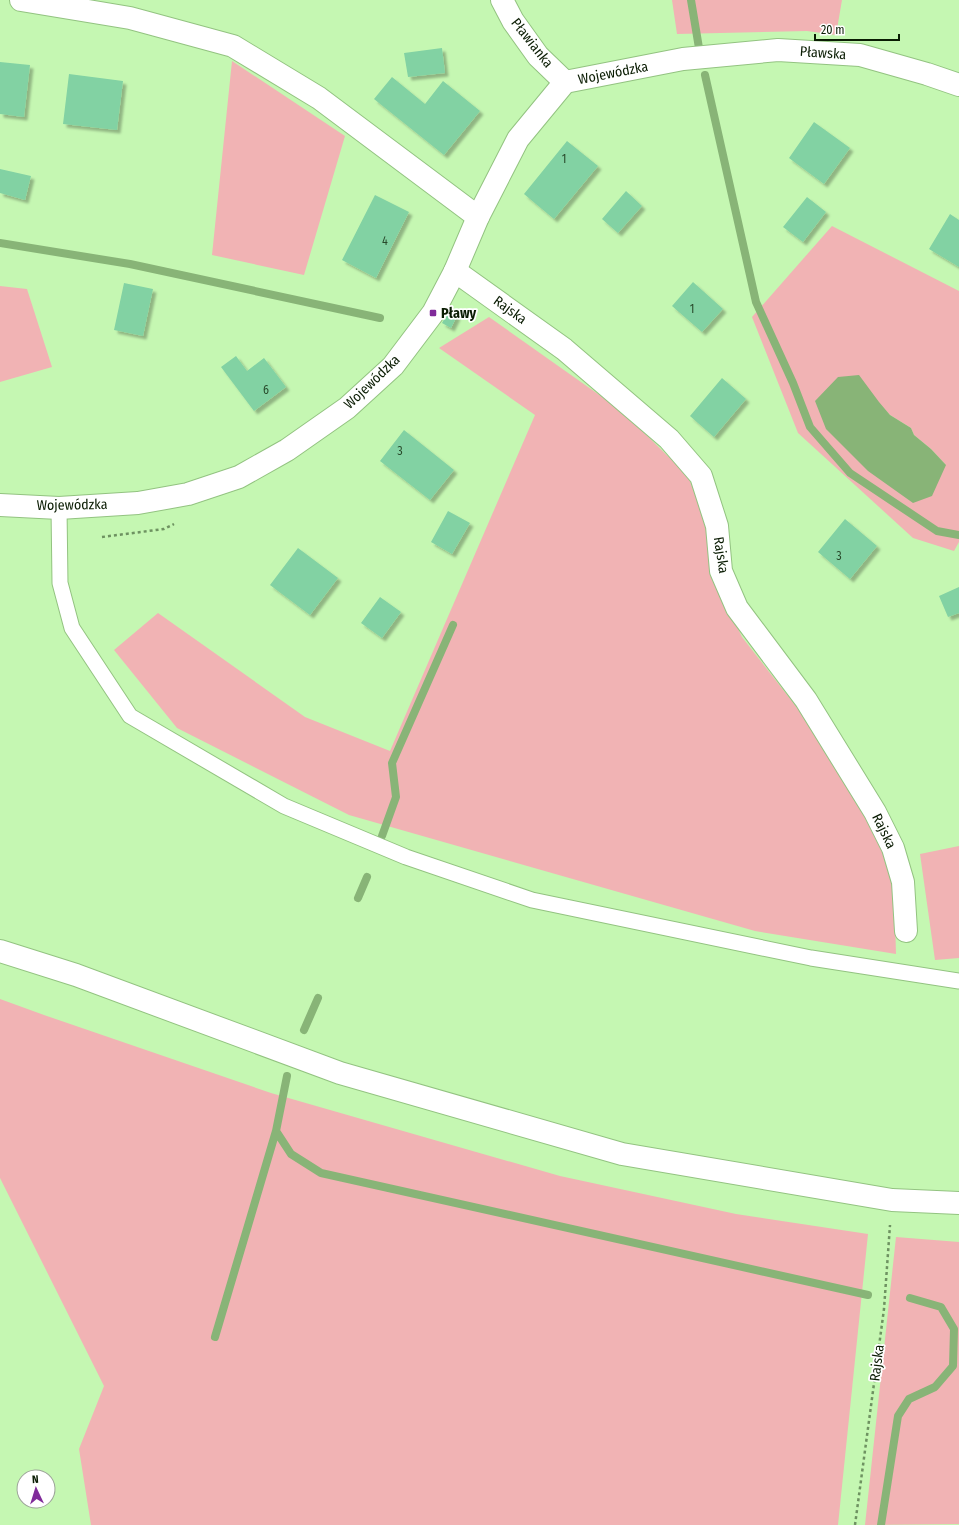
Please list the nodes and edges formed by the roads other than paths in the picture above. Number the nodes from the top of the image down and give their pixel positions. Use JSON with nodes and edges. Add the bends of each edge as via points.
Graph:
{"nodes":[{"id":1,"x":21,"y":0,"type":"edge"},
{"id":2,"x":502,"y":0,"type":"edge"},
{"id":3,"x":683,"y":59,"type":"joint"},
{"id":4,"x":565,"y":82,"type":"junction"},
{"id":5,"x":959,"y":85,"type":"edge"},
{"id":6,"x":478,"y":217,"type":"junction"},
{"id":7,"x":455,"y":271,"type":"junction"},
{"id":8,"x":0,"y":505,"type":"edge"},
{"id":9,"x":59,"y":508,"type":"junction"},
{"id":10,"x":906,"y":931,"type":"dead end"},
{"id":11,"x":0,"y":951,"type":"edge"},
{"id":12,"x":959,"y":981,"type":"edge"},
{"id":13,"x":959,"y":1203,"type":"edge"}],
"edges":[{"from":1,"to":6,"type":"street","via":[[130,18],[233,46],[319,98]]},
{"from":2,"to":4,"type":"street","name":"Pławianka","via":[[513,21],[538,56]]},
{"from":3,"to":4,"type":"street","name":"Wojewódzka"},
{"from":3,"to":5,"type":"street","name":"Pławska","via":[[778,50],[860,56]]},
{"from":4,"to":6,"type":"street","name":"Wojewódzka","via":[[518,139]]},
{"from":6,"to":7,"type":"street","name":"Wojewódzka"},
{"from":7,"to":9,"type":"street","name":"Wojewódzka","via":[[433,313],[393,366],[347,408],[286,450],[239,477],[188,494],[138,502]]},
{"from":7,"to":10,"type":"street","name":"Rajska","via":[[564,349],[669,439],[701,476],[717,526],[721,571],[737,608],[806,700],[875,812],[894,848],[903,882]]},
{"from":8,"to":9,"type":"street","name":"Wojewódzka"},
{"from":9,"to":12,"type":"lane","via":[[60,583],[72,628],[130,716],[284,806],[406,857],[532,900],[811,958]]},
{"from":11,"to":13,"type":"street","via":[[76,975],[340,1073],[622,1154],[892,1200]]}]}
